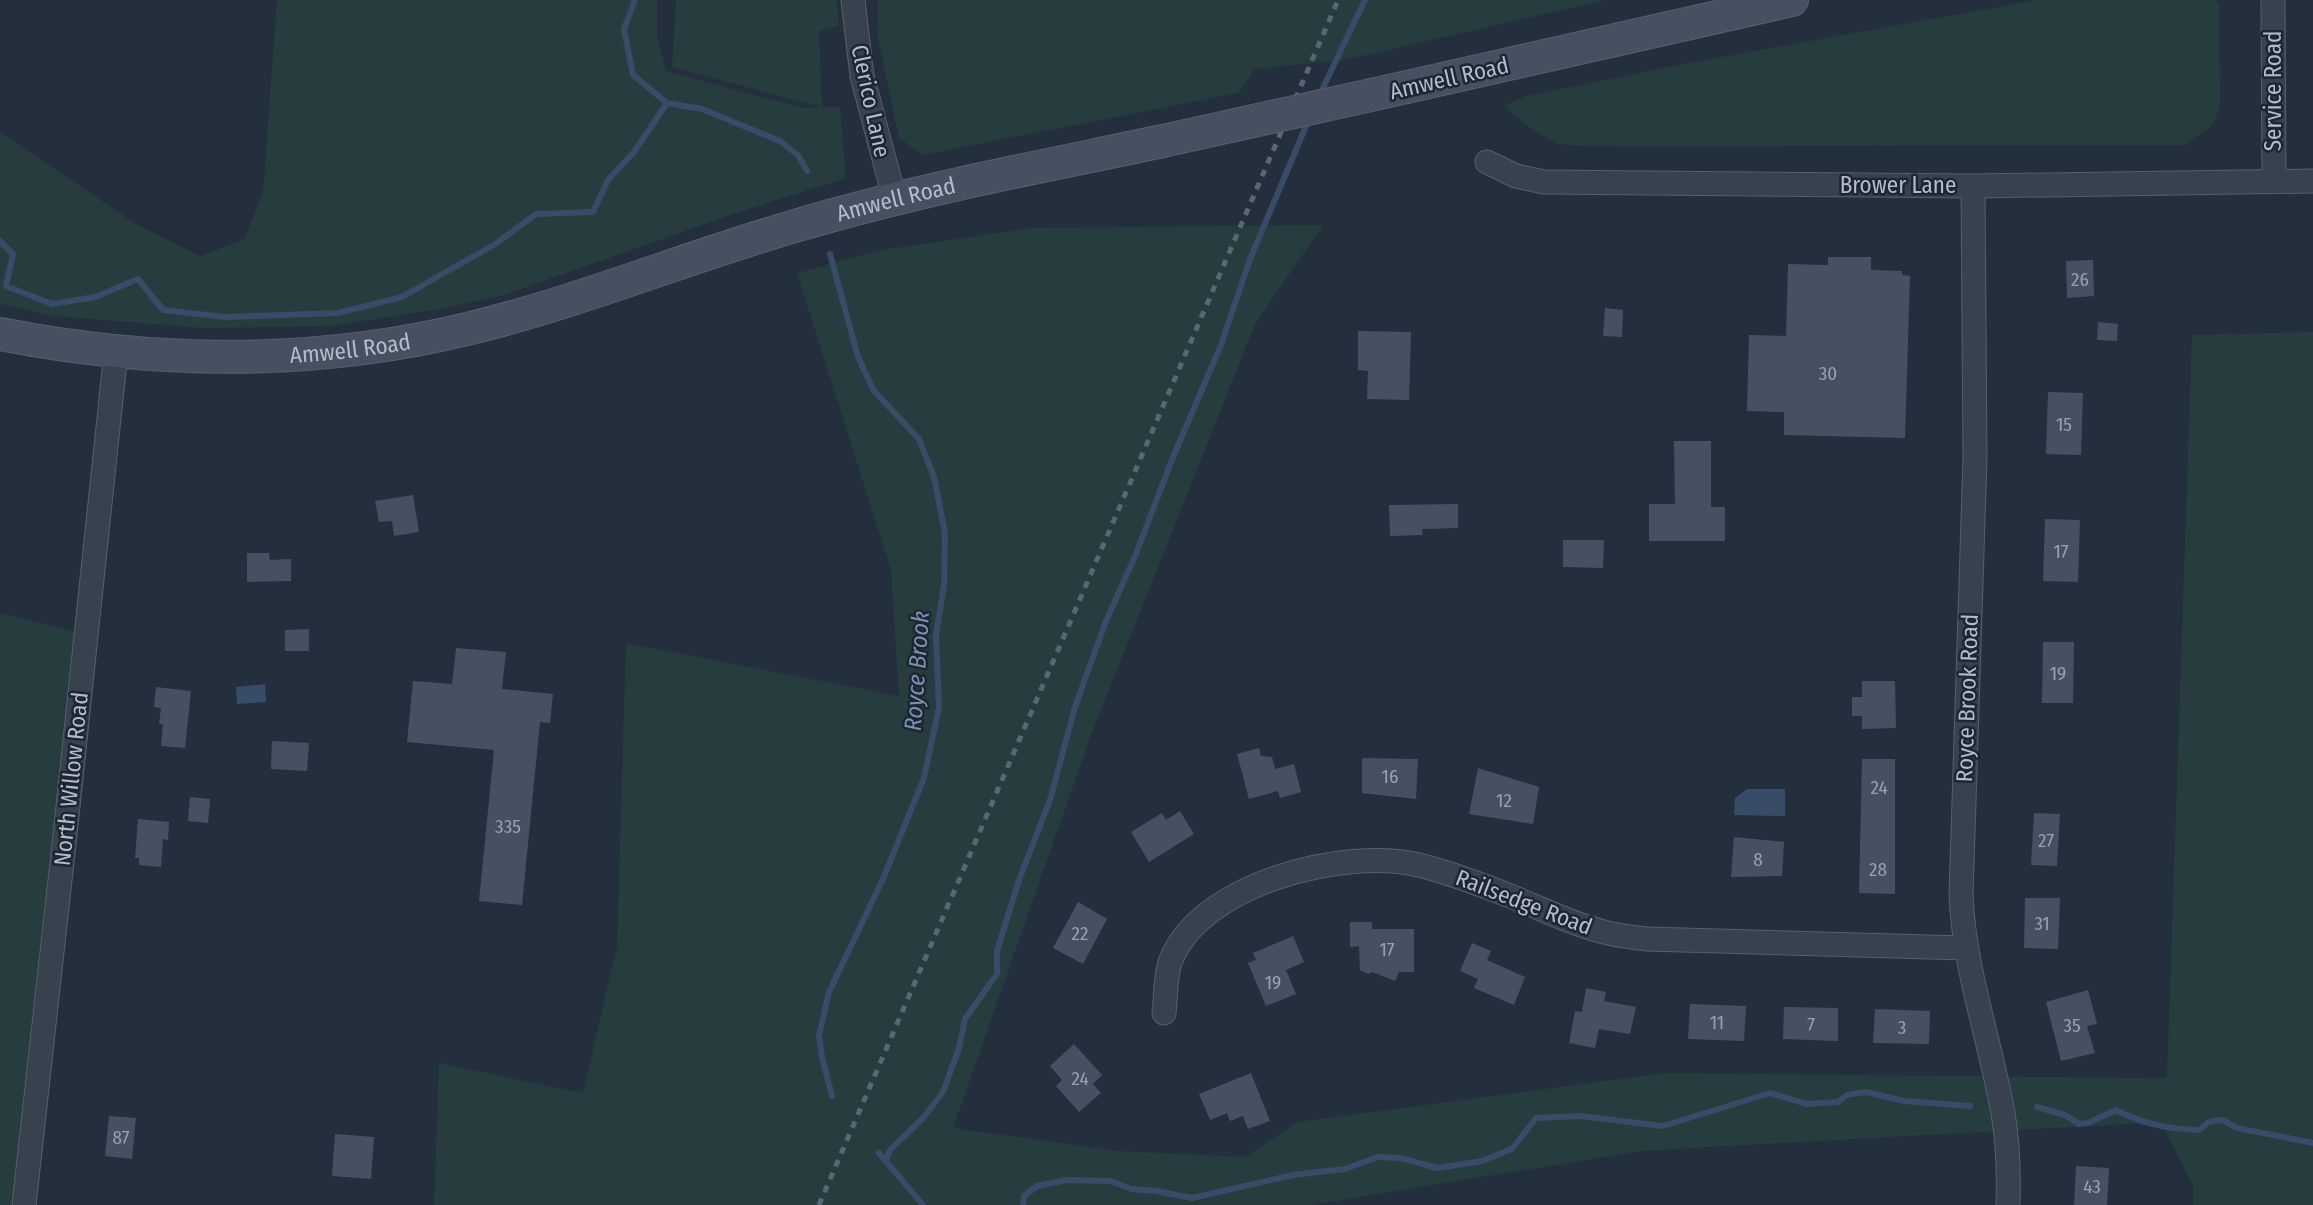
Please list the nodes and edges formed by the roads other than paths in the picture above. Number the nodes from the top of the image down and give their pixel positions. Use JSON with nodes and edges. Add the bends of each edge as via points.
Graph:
{"nodes":[{"id":1,"x":853,"y":0,"type":"edge"},
{"id":2,"x":1792,"y":0,"type":"edge"},
{"id":3,"x":2273,"y":0,"type":"edge"},
{"id":4,"x":1488,"y":162,"type":"dead end"},
{"id":5,"x":2274,"y":181,"type":"junction"},
{"id":6,"x":2313,"y":181,"type":"edge"},
{"id":7,"x":1973,"y":186,"type":"junction"},
{"id":8,"x":895,"y":200,"type":"junction"},
{"id":9,"x":0,"y":334,"type":"edge"},
{"id":10,"x":116,"y":352,"type":"junction"},
{"id":11,"x":1966,"y":948,"type":"junction"},
{"id":12,"x":1164,"y":1013,"type":"dead end"},
{"id":13,"x":23,"y":1205,"type":"edge"},
{"id":14,"x":2008,"y":1205,"type":"edge"}],
"edges":[{"from":1,"to":8,"type":"street","name":"Clerico Lane","via":[[862,76]]},
{"from":2,"to":8,"type":"main road","name":"Amwell Road","bridge":true},
{"from":3,"to":5,"type":"street","name":"Service Road"},
{"from":4,"to":7,"type":"street","name":"Brower Lane","via":[[1516,176],[1544,182]]},
{"from":5,"to":6,"type":"street","name":"Brower Lane"},
{"from":5,"to":7,"type":"street","name":"Brower Lane"},
{"from":7,"to":11,"type":"street","name":"Royce Brook Road","via":[[1975,458],[1961,895]]},
{"from":8,"to":10,"type":"main road","name":"Amwell Road","via":[[781,230],[519,316],[400,343],[211,358]]},
{"from":9,"to":10,"type":"main road","name":"Amwell Road"},
{"from":10,"to":13,"type":"street","name":"North Willow Road"},
{"from":11,"to":12,"type":"street","name":"Railsedge Road","via":[[1646,939],[1604,933],[1416,864],[1329,864],[1251,887],[1190,930],[1171,961]]},
{"from":11,"to":14,"type":"street","name":"Royce Brook Road","via":[[2003,1113]]}]}
